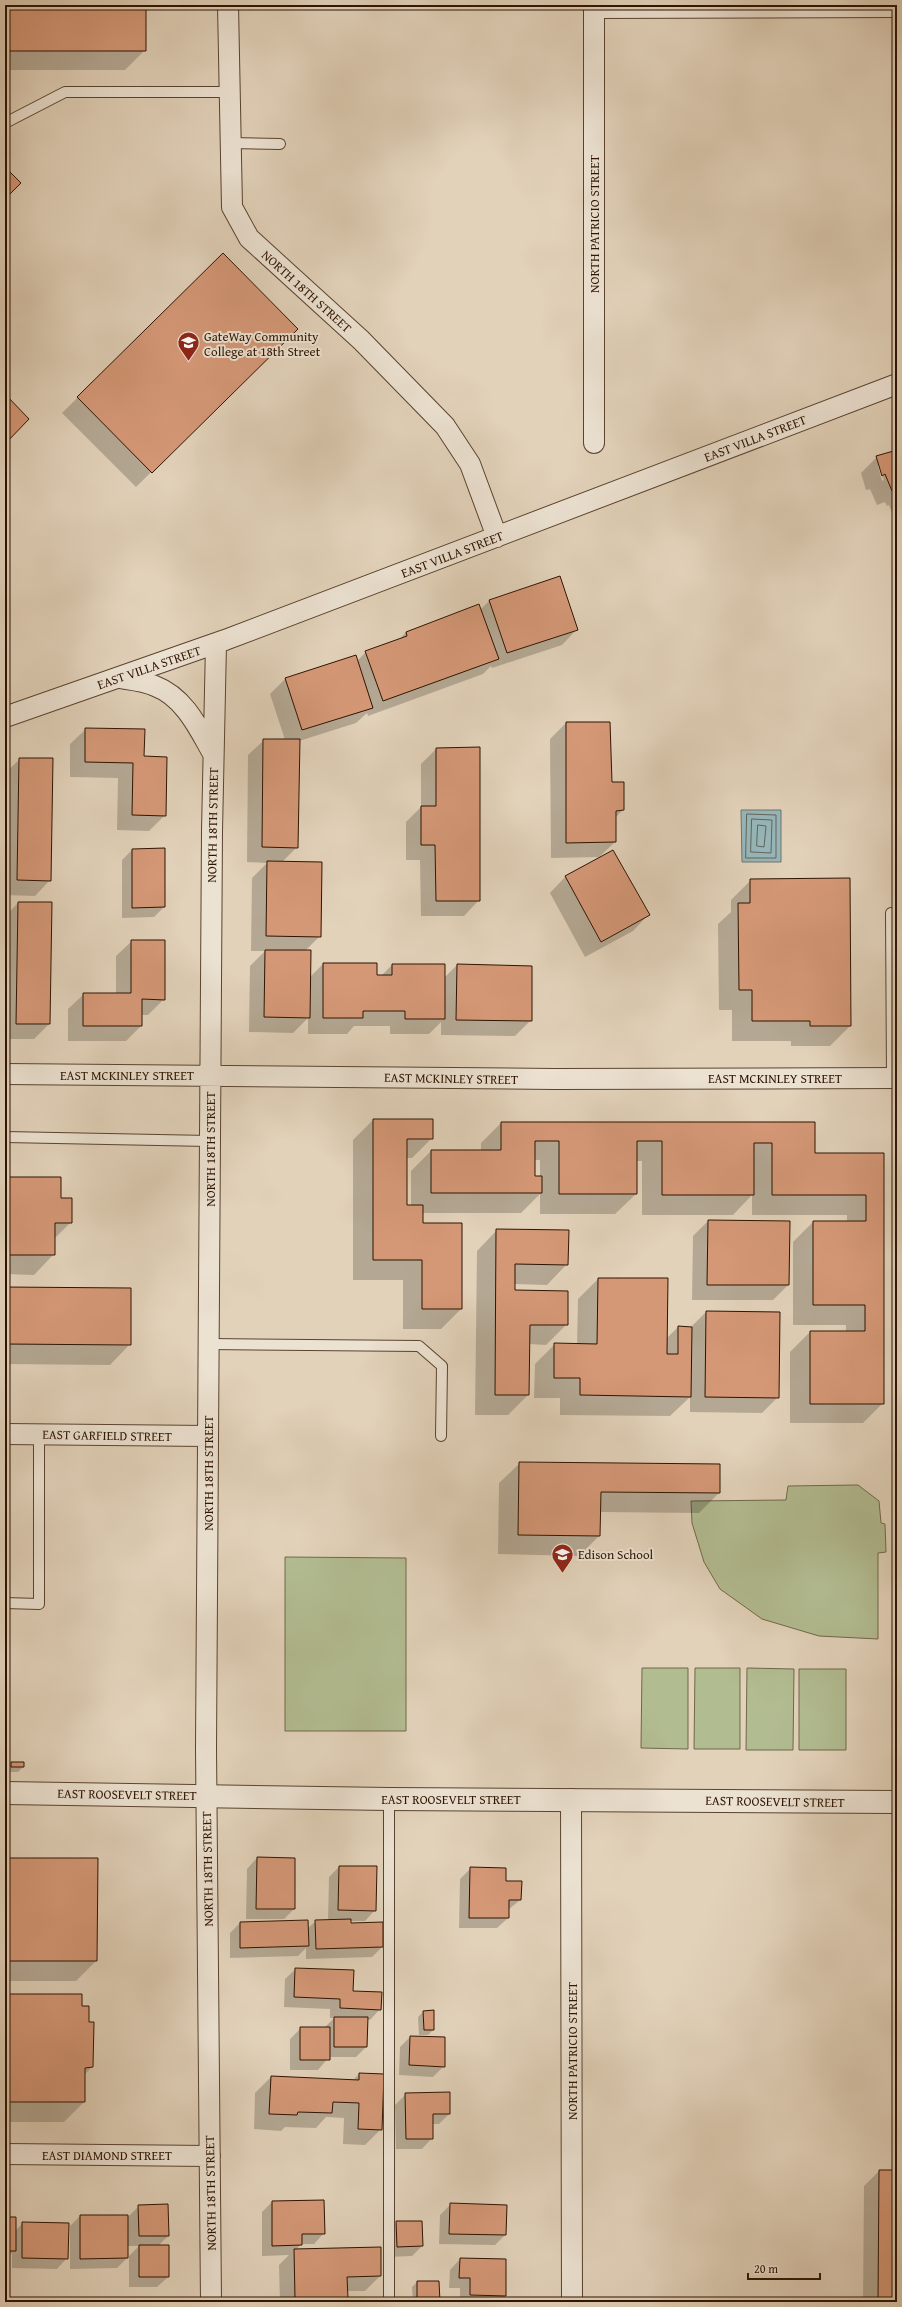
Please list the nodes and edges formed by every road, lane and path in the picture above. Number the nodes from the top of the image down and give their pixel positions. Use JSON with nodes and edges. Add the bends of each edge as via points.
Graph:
{"nodes":[{"id":1,"x":228,"y":5,"type":"edge"},
{"id":2,"x":594,"y":6,"type":"edge"},
{"id":3,"x":897,"y":7,"type":"edge"},
{"id":4,"x":229,"y":92,"type":"junction"},
{"id":5,"x":5,"y":124,"type":"edge"},
{"id":6,"x":230,"y":143,"type":"junction"},
{"id":7,"x":280,"y":144,"type":"dead end"},
{"id":8,"x":897,"y":384,"type":"edge"},
{"id":9,"x":594,"y":443,"type":"dead end"},
{"id":10,"x":497,"y":537,"type":"junction"},
{"id":11,"x":216,"y":644,"type":"junction"},
{"id":12,"x":119,"y":678,"type":"junction"},
{"id":13,"x":5,"y":717,"type":"edge"},
{"id":14,"x":213,"y":754,"type":"junction"},
{"id":15,"x":891,"y":913,"type":"dead end"},
{"id":16,"x":5,"y":1074,"type":"edge"},
{"id":17,"x":210,"y":1076,"type":"junction"},
{"id":18,"x":895,"y":1078,"type":"edge"},
{"id":19,"x":5,"y":1138,"type":"edge"},
{"id":20,"x":210,"y":1141,"type":"junction"},
{"id":21,"x":209,"y":1344,"type":"junction"},
{"id":22,"x":5,"y":1434,"type":"edge"},
{"id":23,"x":39,"y":1434,"type":"junction"},
{"id":24,"x":208,"y":1436,"type":"junction"},
{"id":25,"x":441,"y":1436,"type":"dead end"},
{"id":26,"x":5,"y":1603,"type":"edge"},
{"id":27,"x":5,"y":1793,"type":"edge"},
{"id":28,"x":206,"y":1795,"type":"junction"},
{"id":29,"x":389,"y":1799,"type":"junction"},
{"id":30,"x":571,"y":1799,"type":"junction"},
{"id":31,"x":897,"y":1802,"type":"edge"},
{"id":32,"x":5,"y":2154,"type":"edge"},
{"id":33,"x":210,"y":2156,"type":"junction"},
{"id":34,"x":211,"y":2302,"type":"edge"},
{"id":35,"x":389,"y":2302,"type":"edge"},
{"id":36,"x":572,"y":2302,"type":"edge"}],
"edges":[{"from":1,"to":4,"type":"street","name":"NORTH 18TH STREET"},
{"from":2,"to":3,"type":"street"},
{"from":2,"to":9,"type":"street","name":"NORTH PATRICIO STREET"},
{"from":4,"to":5,"type":"lane","via":[[65,92]]},
{"from":4,"to":6,"type":"street","name":"NORTH 18TH STREET"},
{"from":6,"to":7,"type":"lane"},
{"from":6,"to":10,"type":"street","name":"NORTH 18TH STREET","via":[[232,207],[248,238],[361,340],[445,426],[470,464]]},
{"from":8,"to":10,"type":"street","name":"EAST VILLA STREET"},
{"from":10,"to":11,"type":"street","name":"EAST VILLA STREET"},
{"from":11,"to":12,"type":"street","name":"EAST VILLA STREET"},
{"from":11,"to":14,"type":"street","name":"NORTH 18TH STREET"},
{"from":12,"to":13,"type":"street","name":"EAST VILLA STREET"},
{"from":12,"to":14,"type":"street","via":[[155,686],[178,702],[194,719]]},
{"from":14,"to":17,"type":"street","name":"NORTH 18TH STREET"},
{"from":15,"to":18,"type":"lane"},
{"from":16,"to":17,"type":"street","name":"EAST MCKINLEY STREET"},
{"from":17,"to":18,"type":"street","name":"EAST MCKINLEY STREET"},
{"from":17,"to":20,"type":"street","name":"NORTH 18TH STREET"},
{"from":19,"to":20,"type":"lane"},
{"from":20,"to":21,"type":"street","name":"NORTH 18TH STREET"},
{"from":21,"to":24,"type":"street","name":"NORTH 18TH STREET"},
{"from":21,"to":25,"type":"lane","via":[[419,1346],[442,1366]]},
{"from":22,"to":23,"type":"street","name":"EAST GARFIELD STREET"},
{"from":23,"to":24,"type":"street","name":"EAST GARFIELD STREET"},
{"from":23,"to":26,"type":"lane","via":[[39,1604]]},
{"from":24,"to":28,"type":"street","name":"NORTH 18TH STREET"},
{"from":27,"to":28,"type":"street","name":"EAST ROOSEVELT STREET"},
{"from":28,"to":29,"type":"street","name":"EAST ROOSEVELT STREET"},
{"from":28,"to":33,"type":"street","name":"NORTH 18TH STREET"},
{"from":29,"to":30,"type":"street","name":"EAST ROOSEVELT STREET"},
{"from":29,"to":35,"type":"lane"},
{"from":30,"to":31,"type":"street","name":"EAST ROOSEVELT STREET"},
{"from":30,"to":36,"type":"street","name":"NORTH PATRICIO STREET"},
{"from":32,"to":33,"type":"street","name":"EAST DIAMOND STREET"},
{"from":33,"to":34,"type":"street","name":"NORTH 18TH STREET"}]}
